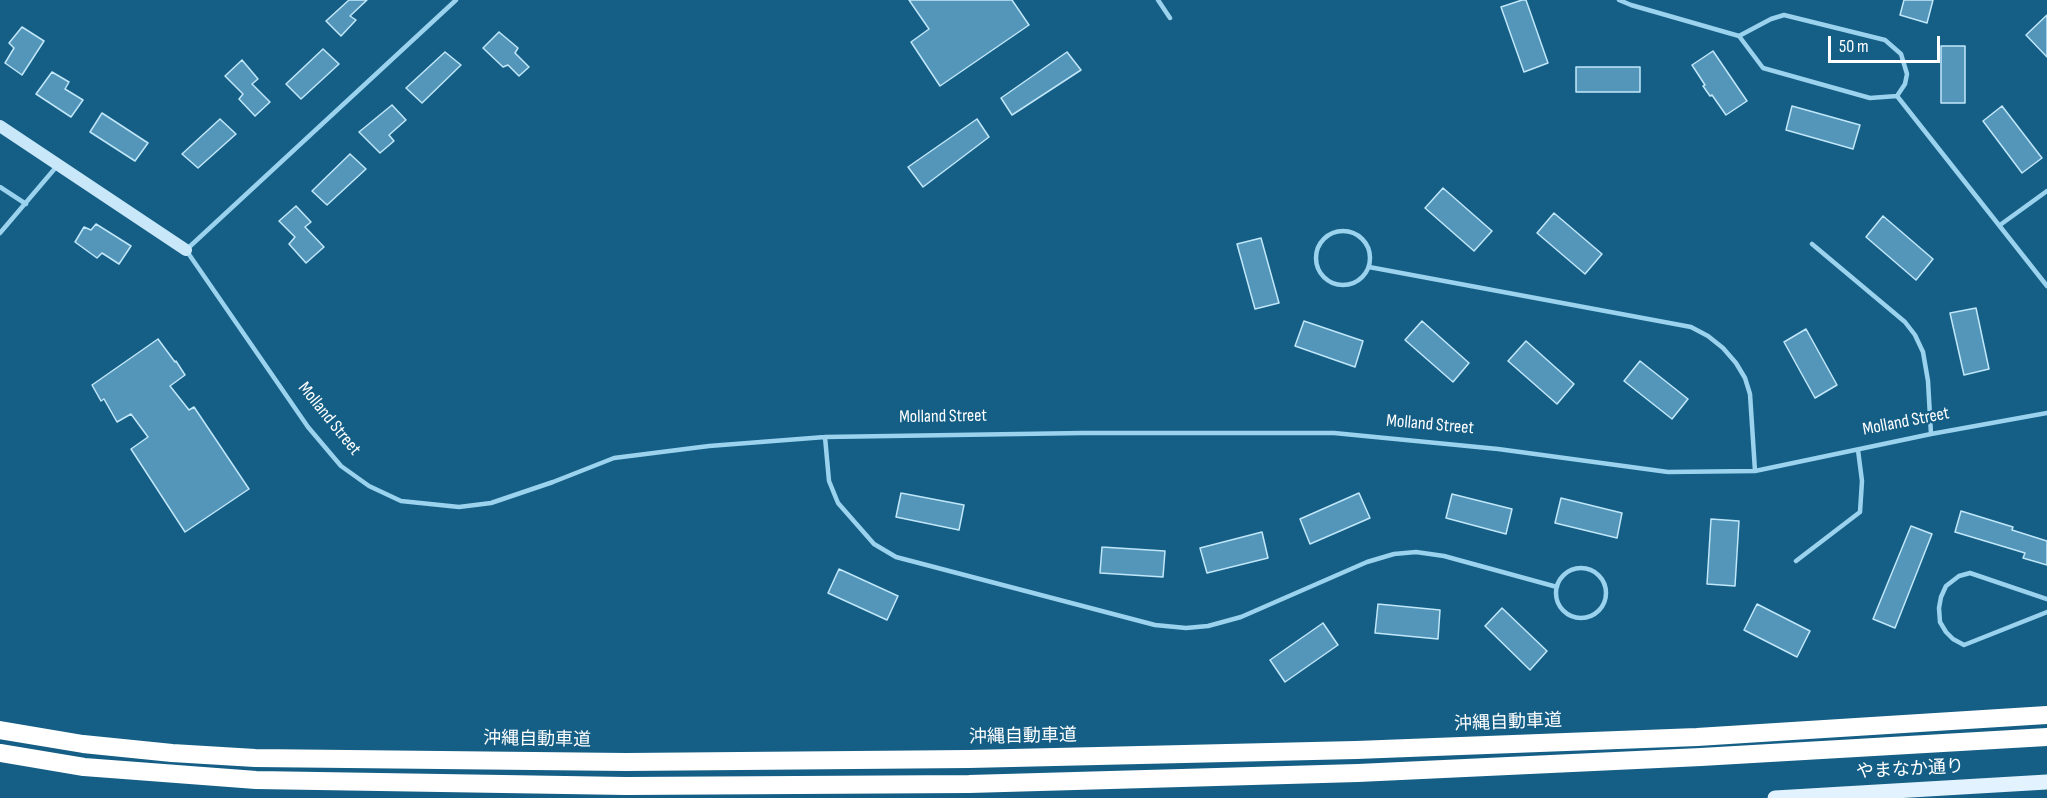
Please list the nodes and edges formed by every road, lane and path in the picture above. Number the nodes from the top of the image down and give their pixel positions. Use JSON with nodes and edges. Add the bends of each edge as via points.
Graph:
{"nodes":[{"id":1,"x":456,"y":0,"type":"edge"},
{"id":2,"x":1158,"y":0,"type":"edge"},
{"id":3,"x":1619,"y":0,"type":"edge"},
{"id":4,"x":1170,"y":18,"type":"dead end"},
{"id":5,"x":1739,"y":36,"type":"junction"},
{"id":6,"x":1897,"y":96,"type":"junction"},
{"id":7,"x":0,"y":126,"type":"edge"},
{"id":8,"x":58,"y":164,"type":"junction"},
{"id":9,"x":0,"y":187,"type":"edge"},
{"id":10,"x":2047,"y":191,"type":"edge"},
{"id":11,"x":26,"y":204,"type":"junction"},
{"id":12,"x":2000,"y":225,"type":"junction"},
{"id":13,"x":0,"y":233,"type":"edge"},
{"id":14,"x":1812,"y":244,"type":"dead end"},
{"id":15,"x":186,"y":250,"type":"junction"},
{"id":16,"x":1369,"y":267,"type":"junction"},
{"id":17,"x":2047,"y":286,"type":"edge"},
{"id":18,"x":2047,"y":413,"type":"edge"},
{"id":19,"x":1931,"y":435,"type":"junction"},
{"id":20,"x":825,"y":436,"type":"junction"},
{"id":21,"x":1858,"y":450,"type":"junction"},
{"id":22,"x":1755,"y":471,"type":"junction"},
{"id":23,"x":1796,"y":561,"type":"dead end"},
{"id":24,"x":1557,"y":587,"type":"junction"},
{"id":25,"x":2047,"y":599,"type":"edge"},
{"id":26,"x":2047,"y":612,"type":"edge"},
{"id":27,"x":2047,"y":715,"type":"edge"},
{"id":28,"x":0,"y":730,"type":"edge"},
{"id":29,"x":2047,"y":737,"type":"edge"},
{"id":30,"x":0,"y":753,"type":"edge"},
{"id":31,"x":2047,"y":782,"type":"edge"},
{"id":32,"x":1775,"y":798,"type":"edge"}],
"edges":[{"from":1,"to":15,"type":"lane"},
{"from":2,"to":4,"type":"lane"},
{"from":3,"to":5,"type":"lane"},
{"from":5,"to":6,"type":"lane","via":[[1763,68],[1870,98]]},
{"from":5,"to":6,"type":"lane","via":[[1784,15],[1885,40],[1901,54],[1907,74]]},
{"from":6,"to":12,"type":"lane"},
{"from":7,"to":8,"type":"street","name":"Molland Street"},
{"from":8,"to":11,"type":"lane"},
{"from":8,"to":15,"type":"street","name":"Molland Street"},
{"from":9,"to":11,"type":"lane"},
{"from":10,"to":12,"type":"lane"},
{"from":11,"to":13,"type":"lane"},
{"from":12,"to":17,"type":"lane"},
{"from":14,"to":19,"type":"lane","via":[[1905,322],[1915,335],[1923,352],[1928,381]]},
{"from":15,"to":20,"type":"lane","name":"Molland Street","via":[[308,427],[340,466],[401,501],[459,507],[491,503],[614,458]]},
{"from":16,"to":16,"type":"lane","via":[[1355,282],[1345,285],[1328,280],[1317,262],[1321,242],[1341,230],[1359,235],[1367,244]]},
{"from":16,"to":22,"type":"lane","via":[[1691,327],[1723,348],[1745,378],[1750,394]]},
{"from":18,"to":19,"type":"lane","name":"Molland Street"},
{"from":19,"to":21,"type":"lane","name":"Molland Street"},
{"from":20,"to":22,"type":"lane","name":"Molland Street","via":[[1334,433],[1498,449],[1668,472]]},
{"from":20,"to":24,"type":"lane","via":[[829,481],[838,503],[874,544],[896,557],[1155,625],[1208,626],[1241,617],[1394,554],[1444,556]]},
{"from":21,"to":22,"type":"lane","name":"Molland Street"},
{"from":21,"to":23,"type":"lane","via":[[1860,512]]},
{"from":24,"to":24,"type":"lane","via":[[1558,602],[1572,616],[1594,614],[1606,597],[1598,575],[1580,568],[1564,575]]},
{"from":25,"to":26,"type":"lane","via":[[1970,573],[1946,586],[1939,608],[1946,632],[1965,645]]},
{"from":27,"to":28,"type":"highway","name":"沖縄自動車道","via":[[1697,737],[1356,750],[638,762],[255,758],[94,746]]},
{"from":29,"to":30,"type":"highway","via":[[1370,772],[957,784],[626,786],[256,780],[84,767]]},
{"from":31,"to":32,"type":"main road","name":"やまなか通り"}]}
